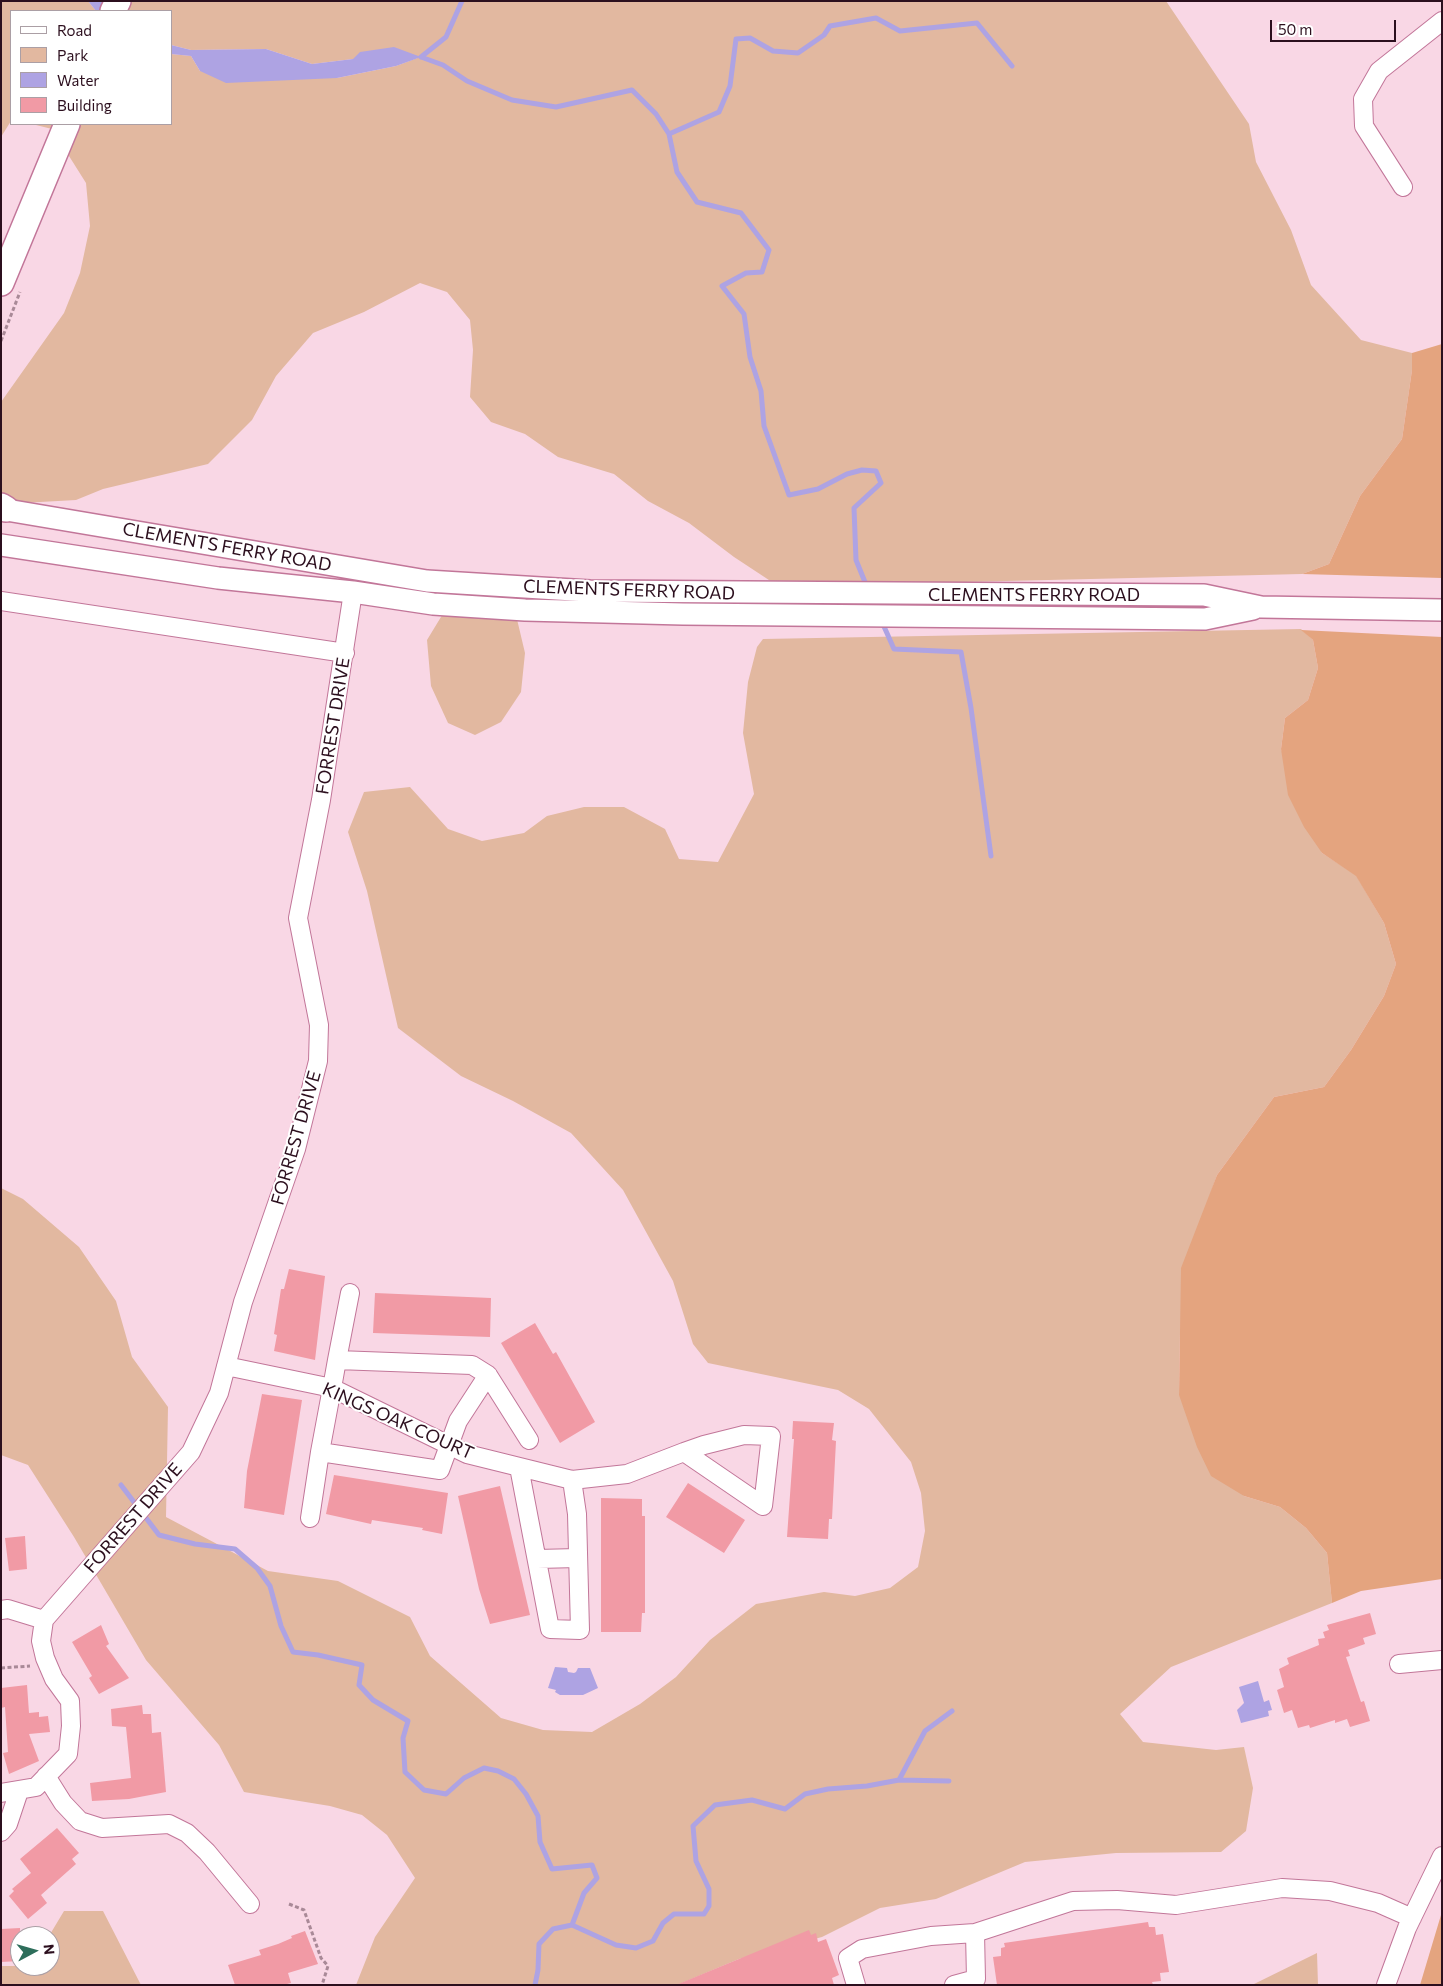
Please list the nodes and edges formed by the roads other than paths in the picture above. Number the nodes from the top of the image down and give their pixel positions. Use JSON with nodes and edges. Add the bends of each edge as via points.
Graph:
{"nodes":[{"id":1,"x":1442,"y":21,"type":"edge"},
{"id":2,"x":67,"y":125,"type":"edge"},
{"id":3,"x":1403,"y":187,"type":"dead end"},
{"id":4,"x":1,"y":283,"type":"edge"},
{"id":5,"x":3,"y":508,"type":"edge"},
{"id":6,"x":1,"y":545,"type":"edge"},
{"id":7,"x":353,"y":592,"type":"junction"},
{"id":8,"x":1,"y":601,"type":"edge"},
{"id":9,"x":1262,"y":607,"type":"junction"},
{"id":10,"x":1442,"y":610,"type":"edge"},
{"id":11,"x":345,"y":653,"type":"junction"},
{"id":12,"x":350,"y":1293,"type":"dead end"},
{"id":13,"x":337,"y":1360,"type":"junction"},
{"id":14,"x":226,"y":1366,"type":"junction"},
{"id":15,"x":488,"y":1375,"type":"junction"},
{"id":16,"x":332,"y":1388,"type":"junction"},
{"id":17,"x":530,"y":1440,"type":"dead end"},
{"id":18,"x":449,"y":1445,"type":"junction"},
{"id":19,"x":320,"y":1452,"type":"junction"},
{"id":20,"x":684,"y":1452,"type":"junction"},
{"id":21,"x":519,"y":1467,"type":"junction"},
{"id":22,"x":572,"y":1480,"type":"junction"},
{"id":23,"x":310,"y":1518,"type":"dead end"},
{"id":24,"x":537,"y":1558,"type":"junction"},
{"id":25,"x":578,"y":1558,"type":"junction"},
{"id":26,"x":1,"y":1610,"type":"edge"},
{"id":27,"x":44,"y":1620,"type":"junction"},
{"id":28,"x":1442,"y":1660,"type":"edge"},
{"id":29,"x":1399,"y":1664,"type":"dead end"},
{"id":30,"x":46,"y":1776,"type":"junction"},
{"id":31,"x":19,"y":1791,"type":"junction"},
{"id":32,"x":1,"y":1793,"type":"edge"},
{"id":33,"x":1,"y":1832,"type":"edge"},
{"id":34,"x":1442,"y":1856,"type":"edge"},
{"id":35,"x":250,"y":1904,"type":"dead end"},
{"id":36,"x":1412,"y":1918,"type":"junction"},
{"id":37,"x":975,"y":1933,"type":"junction"},
{"id":38,"x":856,"y":1985,"type":"edge"},
{"id":39,"x":954,"y":1985,"type":"edge"},
{"id":40,"x":1386,"y":1985,"type":"edge"}],
"edges":[{"from":1,"to":3,"type":"street","via":[[1380,72],[1363,100],[1364,126]]},
{"from":2,"to":4,"type":"highway"},
{"from":5,"to":9,"type":"main road","name":"CLEMENTS FERRY ROAD","via":[[427,581],[590,591],[1204,595]]},
{"from":6,"to":7,"type":"main road","name":"CLEMENTS FERRY ROAD","via":[[218,578]]},
{"from":7,"to":9,"type":"main road","name":"CLEMENTS FERRY ROAD","via":[[433,604],[683,614],[1205,619]]},
{"from":7,"to":11,"type":"street","name":"FORREST DRIVE"},
{"from":8,"to":11,"type":"street"},
{"from":9,"to":10,"type":"main road","name":"CLEMENTS FERRY ROAD"},
{"from":11,"to":14,"type":"street","name":"FORREST DRIVE","via":[[298,918],[319,1025],[318,1061],[296,1149],[244,1302]]},
{"from":12,"to":13,"type":"street"},
{"from":13,"to":15,"type":"street","via":[[472,1365]]},
{"from":13,"to":16,"type":"street"},
{"from":14,"to":16,"type":"street","name":"KINGS OAK COURT"},
{"from":14,"to":27,"type":"street","name":"FORREST DRIVE","via":[[219,1393],[190,1452]]},
{"from":15,"to":17,"type":"street"},
{"from":15,"to":18,"type":"street","via":[[458,1421]]},
{"from":16,"to":18,"type":"street","name":"KINGS OAK COURT"},
{"from":16,"to":19,"type":"street"},
{"from":18,"to":19,"type":"street","via":[[440,1470]]},
{"from":18,"to":21,"type":"street","name":"KINGS OAK COURT","via":[[467,1454]]},
{"from":19,"to":23,"type":"street"},
{"from":20,"to":20,"type":"street","name":"KINGS OAK COURT","via":[[744,1434],[771,1436],[763,1506]]},
{"from":20,"to":22,"type":"street","name":"KINGS OAK COURT","via":[[627,1474]]},
{"from":21,"to":22,"type":"street","name":"KINGS OAK COURT"},
{"from":21,"to":24,"type":"street"},
{"from":22,"to":25,"type":"street"},
{"from":24,"to":25,"type":"street"},
{"from":24,"to":25,"type":"street","via":[[550,1628],[580,1630]]},
{"from":26,"to":27,"type":"street","via":[[8,1609]]},
{"from":27,"to":30,"type":"street","via":[[41,1641],[45,1658],[54,1679],[70,1701],[71,1726],[68,1754]]},
{"from":28,"to":29,"type":"street"},
{"from":30,"to":31,"type":"street","via":[[36,1787]]},
{"from":30,"to":35,"type":"street","via":[[63,1803],[80,1821],[102,1828],[169,1824],[187,1833]]},
{"from":31,"to":32,"type":"street"},
{"from":31,"to":33,"type":"street","via":[[8,1824]]},
{"from":34,"to":36,"type":"street"},
{"from":36,"to":37,"type":"street","via":[[1378,1903],[1330,1891],[1282,1888],[1176,1905],[1117,1900],[1073,1901]]},
{"from":36,"to":40,"type":"street"},
{"from":37,"to":38,"type":"street","via":[[931,1936],[862,1949],[848,1958]]},
{"from":37,"to":39,"type":"street","via":[[976,1979]]}]}
